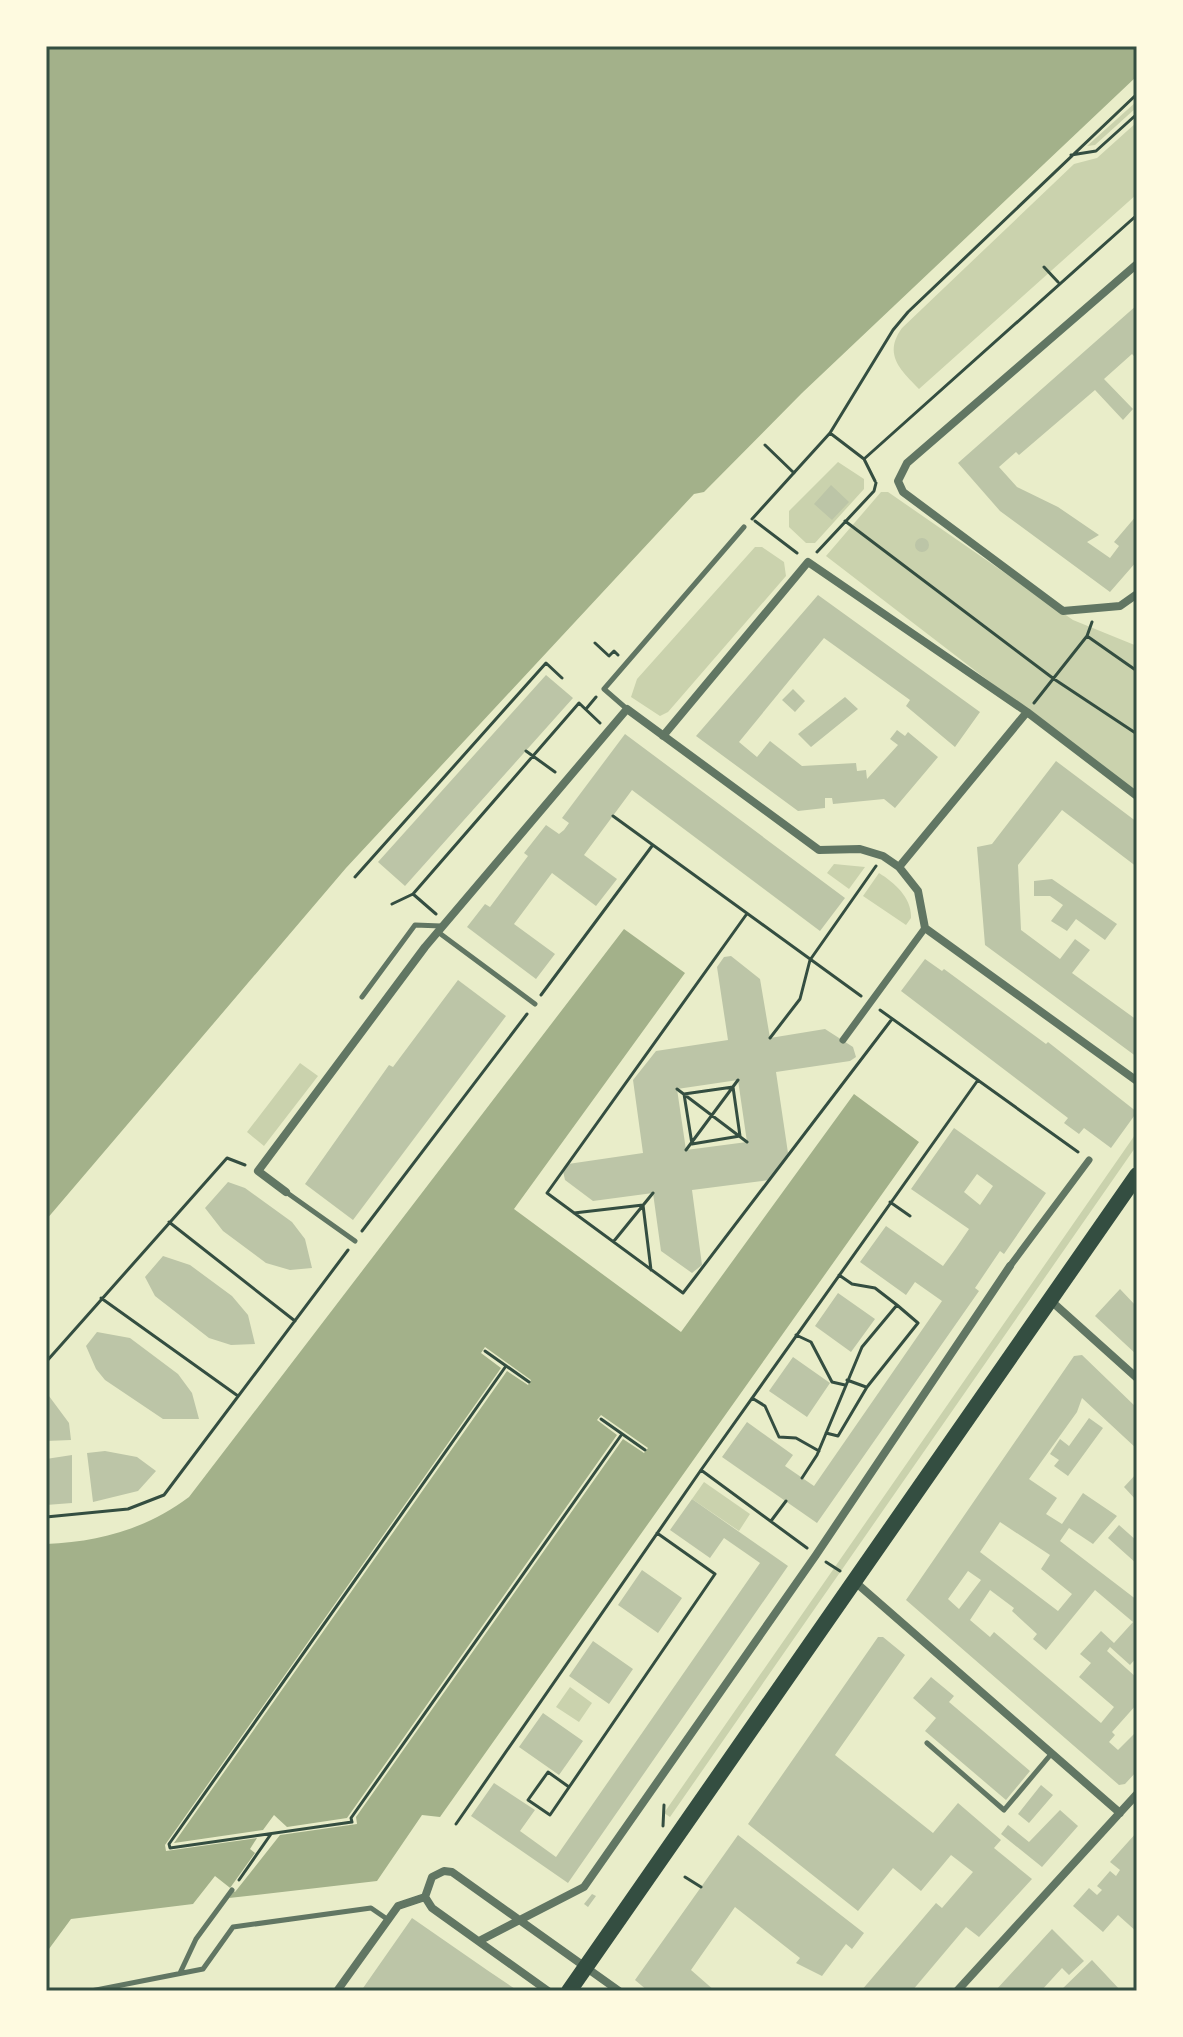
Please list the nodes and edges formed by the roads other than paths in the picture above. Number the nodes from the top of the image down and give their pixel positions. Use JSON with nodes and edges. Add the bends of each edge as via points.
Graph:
{"nodes":[{"id":1,"x":1137,"y":264,"type":"edge"},
{"id":2,"x":744,"y":527,"type":"dead end"},
{"id":3,"x":1137,"y":594,"type":"edge"},
{"id":4,"x":627,"y":709,"type":"junction"},
{"id":5,"x":1027,"y":712,"type":"junction"},
{"id":6,"x":663,"y":736,"type":"junction"},
{"id":7,"x":1137,"y":796,"type":"edge"},
{"id":8,"x":899,"y":867,"type":"junction"},
{"id":9,"x":442,"y":927,"type":"junction"},
{"id":10,"x":925,"y":928,"type":"junction"},
{"id":11,"x":362,"y":997,"type":"dead end"},
{"id":12,"x":535,"y":1004,"type":"road end"},
{"id":13,"x":843,"y":1040,"type":"dead end"},
{"id":14,"x":1137,"y":1081,"type":"edge"},
{"id":15,"x":1089,"y":1160,"type":"road end"},
{"id":16,"x":1137,"y":1175,"type":"edge"},
{"id":17,"x":286,"y":1192,"type":"joint"},
{"id":18,"x":355,"y":1241,"type":"road end"},
{"id":19,"x":1010,"y":1266,"type":"joint"},
{"id":20,"x":1050,"y":1300,"type":"junction"},
{"id":21,"x":1137,"y":1378,"type":"edge"},
{"id":22,"x":854,"y":1581,"type":"junction"},
{"id":23,"x":927,"y":1743,"type":"dead end"},
{"id":24,"x":1053,"y":1752,"type":"junction"},
{"id":25,"x":1137,"y":1794,"type":"edge"},
{"id":26,"x":1120,"y":1813,"type":"junction"},
{"id":27,"x":232,"y":1890,"type":"road end"},
{"id":28,"x":425,"y":1897,"type":"junction"},
{"id":29,"x":387,"y":1919,"type":"junction"},
{"id":30,"x":520,"y":1921,"type":"junction"},
{"id":31,"x":479,"y":1941,"type":"junction"},
{"id":32,"x":587,"y":1965,"type":"junction"},
{"id":33,"x":180,"y":1974,"type":"junction"},
{"id":34,"x":91,"y":1991,"type":"edge"},
{"id":35,"x":337,"y":1991,"type":"edge"},
{"id":36,"x":548,"y":1991,"type":"edge"},
{"id":37,"x":569,"y":1991,"type":"edge"},
{"id":38,"x":619,"y":1991,"type":"edge"},
{"id":39,"x":957,"y":1991,"type":"edge"}],
"edges":[{"from":1,"to":3,"type":"street","via":[[907,463],[898,481],[903,492],[1063,611],[1120,606]]},
{"from":2,"to":4,"type":"lane","via":[[604,689]]},
{"from":4,"to":6,"type":"street"},
{"from":4,"to":9,"type":"street"},
{"from":5,"to":6,"type":"street","via":[[808,562]]},
{"from":5,"to":7,"type":"street"},
{"from":5,"to":8,"type":"street"},
{"from":6,"to":8,"type":"street","via":[[819,850],[860,849]]},
{"from":8,"to":10,"type":"street","via":[[918,891]]},
{"from":9,"to":11,"type":"lane","via":[[415,925]]},
{"from":9,"to":12,"type":"lane"},
{"from":9,"to":17,"type":"street","via":[[258,1171]]},
{"from":10,"to":13,"type":"street"},
{"from":10,"to":14,"type":"street"},
{"from":15,"to":19,"type":"street"},
{"from":16,"to":20,"type":"main road"},
{"from":17,"to":18,"type":"lane"},
{"from":19,"to":30,"type":"street","via":[[584,1887]]},
{"from":20,"to":21,"type":"street"},
{"from":20,"to":22,"type":"main road"},
{"from":22,"to":24,"type":"street"},
{"from":22,"to":32,"type":"main road"},
{"from":23,"to":24,"type":"lane","via":[[1004,1810]]},
{"from":24,"to":26,"type":"street"},
{"from":25,"to":26,"type":"street"},
{"from":26,"to":39,"type":"street"},
{"from":27,"to":33,"type":"lane","via":[[196,1939]]},
{"from":28,"to":29,"type":"street","via":[[398,1906]]},
{"from":28,"to":30,"type":"street","via":[[432,1877],[452,1872]]},
{"from":28,"to":31,"type":"street","via":[[432,1908]]},
{"from":29,"to":33,"type":"lane","via":[[371,1908],[233,1927],[203,1969]]},
{"from":29,"to":35,"type":"street"},
{"from":30,"to":31,"type":"street"},
{"from":30,"to":32,"type":"street"},
{"from":31,"to":36,"type":"street"},
{"from":32,"to":37,"type":"main road"},
{"from":32,"to":38,"type":"street"},
{"from":33,"to":34,"type":"lane"}]}
